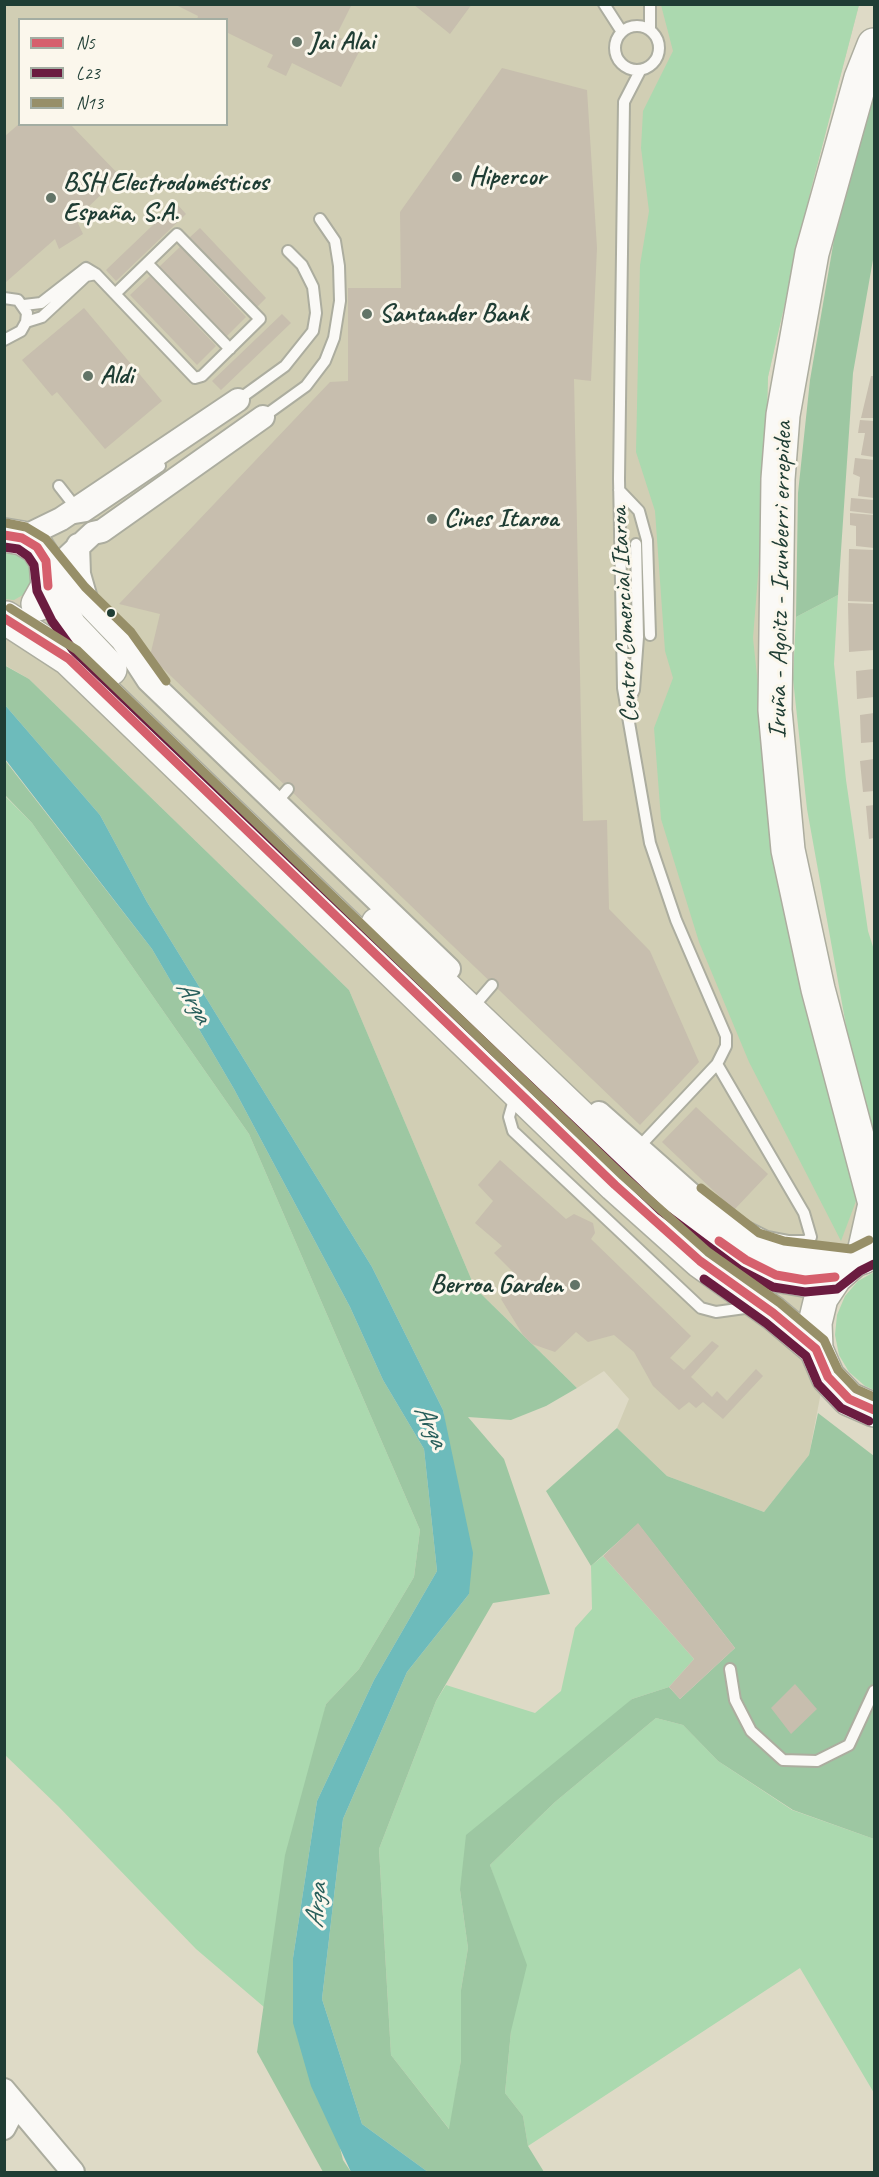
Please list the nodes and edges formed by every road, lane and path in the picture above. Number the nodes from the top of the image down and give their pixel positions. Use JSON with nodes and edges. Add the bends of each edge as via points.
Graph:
{"nodes":[{"id":1,"x":604,"y":4,"type":"edge"},
{"id":2,"x":650,"y":4,"type":"edge"},
{"id":3,"x":650,"y":30,"type":"junction"},
{"id":4,"x":622,"y":32,"type":"junction"},
{"id":5,"x":874,"y":45,"type":"edge"},
{"id":6,"x":640,"y":71,"type":"junction"},
{"id":7,"x":320,"y":219,"type":"dead end"},
{"id":8,"x":288,"y":251,"type":"dead end"},
{"id":9,"x":147,"y":263,"type":"junction"},
{"id":10,"x":96,"y":274,"type":"junction"},
{"id":11,"x":115,"y":294,"type":"junction"},
{"id":12,"x":4,"y":298,"type":"edge"},
{"id":13,"x":24,"y":305,"type":"junction"},
{"id":14,"x":26,"y":322,"type":"junction"},
{"id":15,"x":7,"y":337,"type":"edge"},
{"id":16,"x":230,"y":349,"type":"junction"},
{"id":17,"x":233,"y":414,"type":"junction"},
{"id":18,"x":262,"y":417,"type":"joint"},
{"id":19,"x":59,"y":486,"type":"dead end"},
{"id":20,"x":619,"y":490,"type":"junction"},
{"id":21,"x":69,"y":514,"type":"junction"},
{"id":22,"x":14,"y":537,"type":"edge"},
{"id":23,"x":85,"y":539,"type":"junction"},
{"id":24,"x":636,"y":544,"type":"dead end"},
{"id":25,"x":49,"y":572,"type":"junction"},
{"id":26,"x":90,"y":609,"type":"junction"},
{"id":27,"x":5,"y":618,"type":"edge"},
{"id":28,"x":650,"y":636,"type":"dead end"},
{"id":29,"x":626,"y":708,"type":"junction"},
{"id":30,"x":717,"y":1064,"type":"junction"},
{"id":31,"x":853,"y":1119,"type":"junction"},
{"id":32,"x":638,"y":1148,"type":"junction"},
{"id":33,"x":874,"y":1155,"type":"edge"},
{"id":34,"x":694,"y":1198,"type":"junction"},
{"id":35,"x":874,"y":1200,"type":"edge"},
{"id":36,"x":874,"y":1208,"type":"edge"},
{"id":37,"x":856,"y":1261,"type":"edge"},
{"id":38,"x":816,"y":1349,"type":"junction"},
{"id":39,"x":874,"y":1410,"type":"edge"},
{"id":40,"x":730,"y":1669,"type":"dead end"},
{"id":41,"x":874,"y":1691,"type":"edge"},
{"id":42,"x":10,"y":2098,"type":"edge"},
{"id":43,"x":4,"y":2128,"type":"edge"},
{"id":44,"x":73,"y":2172,"type":"edge"}],
"edges":[{"from":1,"to":4,"type":"lane"},
{"from":2,"to":3,"type":"lane"},
{"from":3,"to":4,"type":"lane","via":[[639,26]]},
{"from":3,"to":6,"type":"lane","via":[[657,38],[657,59]]},
{"from":4,"to":6,"type":"lane","via":[[614,49],[618,61],[627,69]]},
{"from":5,"to":31,"type":"main road","name":"Iruña - Agoitz - Irunberri errepidea","via":[[861,78],[812,253],[783,415],[778,479],[775,710],[788,850],[818,989]]},
{"from":6,"to":20,"type":"lane","name":"Centro Comercial Itaroa","via":[[624,102]]},
{"from":7,"to":18,"type":"lane","via":[[335,241],[339,266],[340,301],[334,338],[325,361],[306,386]]},
{"from":8,"to":17,"type":"lane","via":[[302,265],[313,287],[313,331],[285,366]]},
{"from":9,"to":11,"type":"lane"},
{"from":9,"to":16,"type":"lane"},
{"from":9,"to":16,"type":"lane","via":[[177,234],[260,319]]},
{"from":10,"to":11,"type":"lane"},
{"from":10,"to":13,"type":"lane","via":[[86,268],[41,303]]},
{"from":10,"to":14,"type":"lane","via":[[86,276],[42,317]]},
{"from":11,"to":16,"type":"lane","via":[[195,378]]},
{"from":12,"to":13,"type":"lane"},
{"from":13,"to":14,"type":"lane"},
{"from":14,"to":15,"type":"lane","via":[[21,331]]},
{"from":17,"to":21,"type":"street"},
{"from":17,"to":23,"type":"lane","via":[[97,524]]},
{"from":18,"to":23,"type":"street","via":[[102,531]]},
{"from":19,"to":21,"type":"lane"},
{"from":20,"to":28,"type":"lane","via":[[639,511],[646,540]]},
{"from":20,"to":29,"type":"lane","name":"Centro Comercial Itaroa"},
{"from":21,"to":22,"type":"street"},
{"from":22,"to":25,"type":"main road","via":[[37,547]]},
{"from":23,"to":25,"type":"street"},
{"from":23,"to":26,"type":"street","via":[[82,591]]},
{"from":24,"to":29,"type":"lane","via":[[638,637],[634,690]]},
{"from":25,"to":26,"type":"street"},
{"from":25,"to":27,"type":"main road","via":[[43,599],[33,610]]},
{"from":25,"to":37,"type":"main road","via":[[62,615],[81,641],[668,1201],[746,1260],[776,1275],[805,1280]]},
{"from":26,"to":32,"type":"street","via":[[122,640],[148,680],[282,796],[486,992]]},
{"from":27,"to":38,"type":"main road","via":[[69,659],[700,1261]]},
{"from":29,"to":30,"type":"lane","name":"Centro Comercial Itaroa","via":[[650,843],[676,920],[726,1036],[726,1046]]},
{"from":30,"to":32,"type":"lane","name":"Centro Comercial Itaroa"},
{"from":30,"to":34,"type":"lane","via":[[804,1213],[811,1238],[797,1241],[767,1237]]},
{"from":31,"to":33,"type":"main road","name":"Iruña - Agoitz - Irunberri errepidea"},
{"from":31,"to":35,"type":"main road","name":"Iruña - Agoitz - Irunberri errepidea"},
{"from":32,"to":34,"type":"street"},
{"from":34,"to":37,"type":"street","via":[[754,1244],[781,1253]]},
{"from":36,"to":37,"type":"main road"},
{"from":37,"to":38,"type":"main road","via":[[821,1298],[815,1323]]},
{"from":38,"to":39,"type":"main road","via":[[828,1377],[849,1399]]},
{"from":40,"to":41,"type":"lane","via":[[735,1700],[751,1731],[783,1760],[817,1761],[849,1746]]},
{"from":42,"to":43,"type":"street"},
{"from":42,"to":44,"type":"street"}]}
